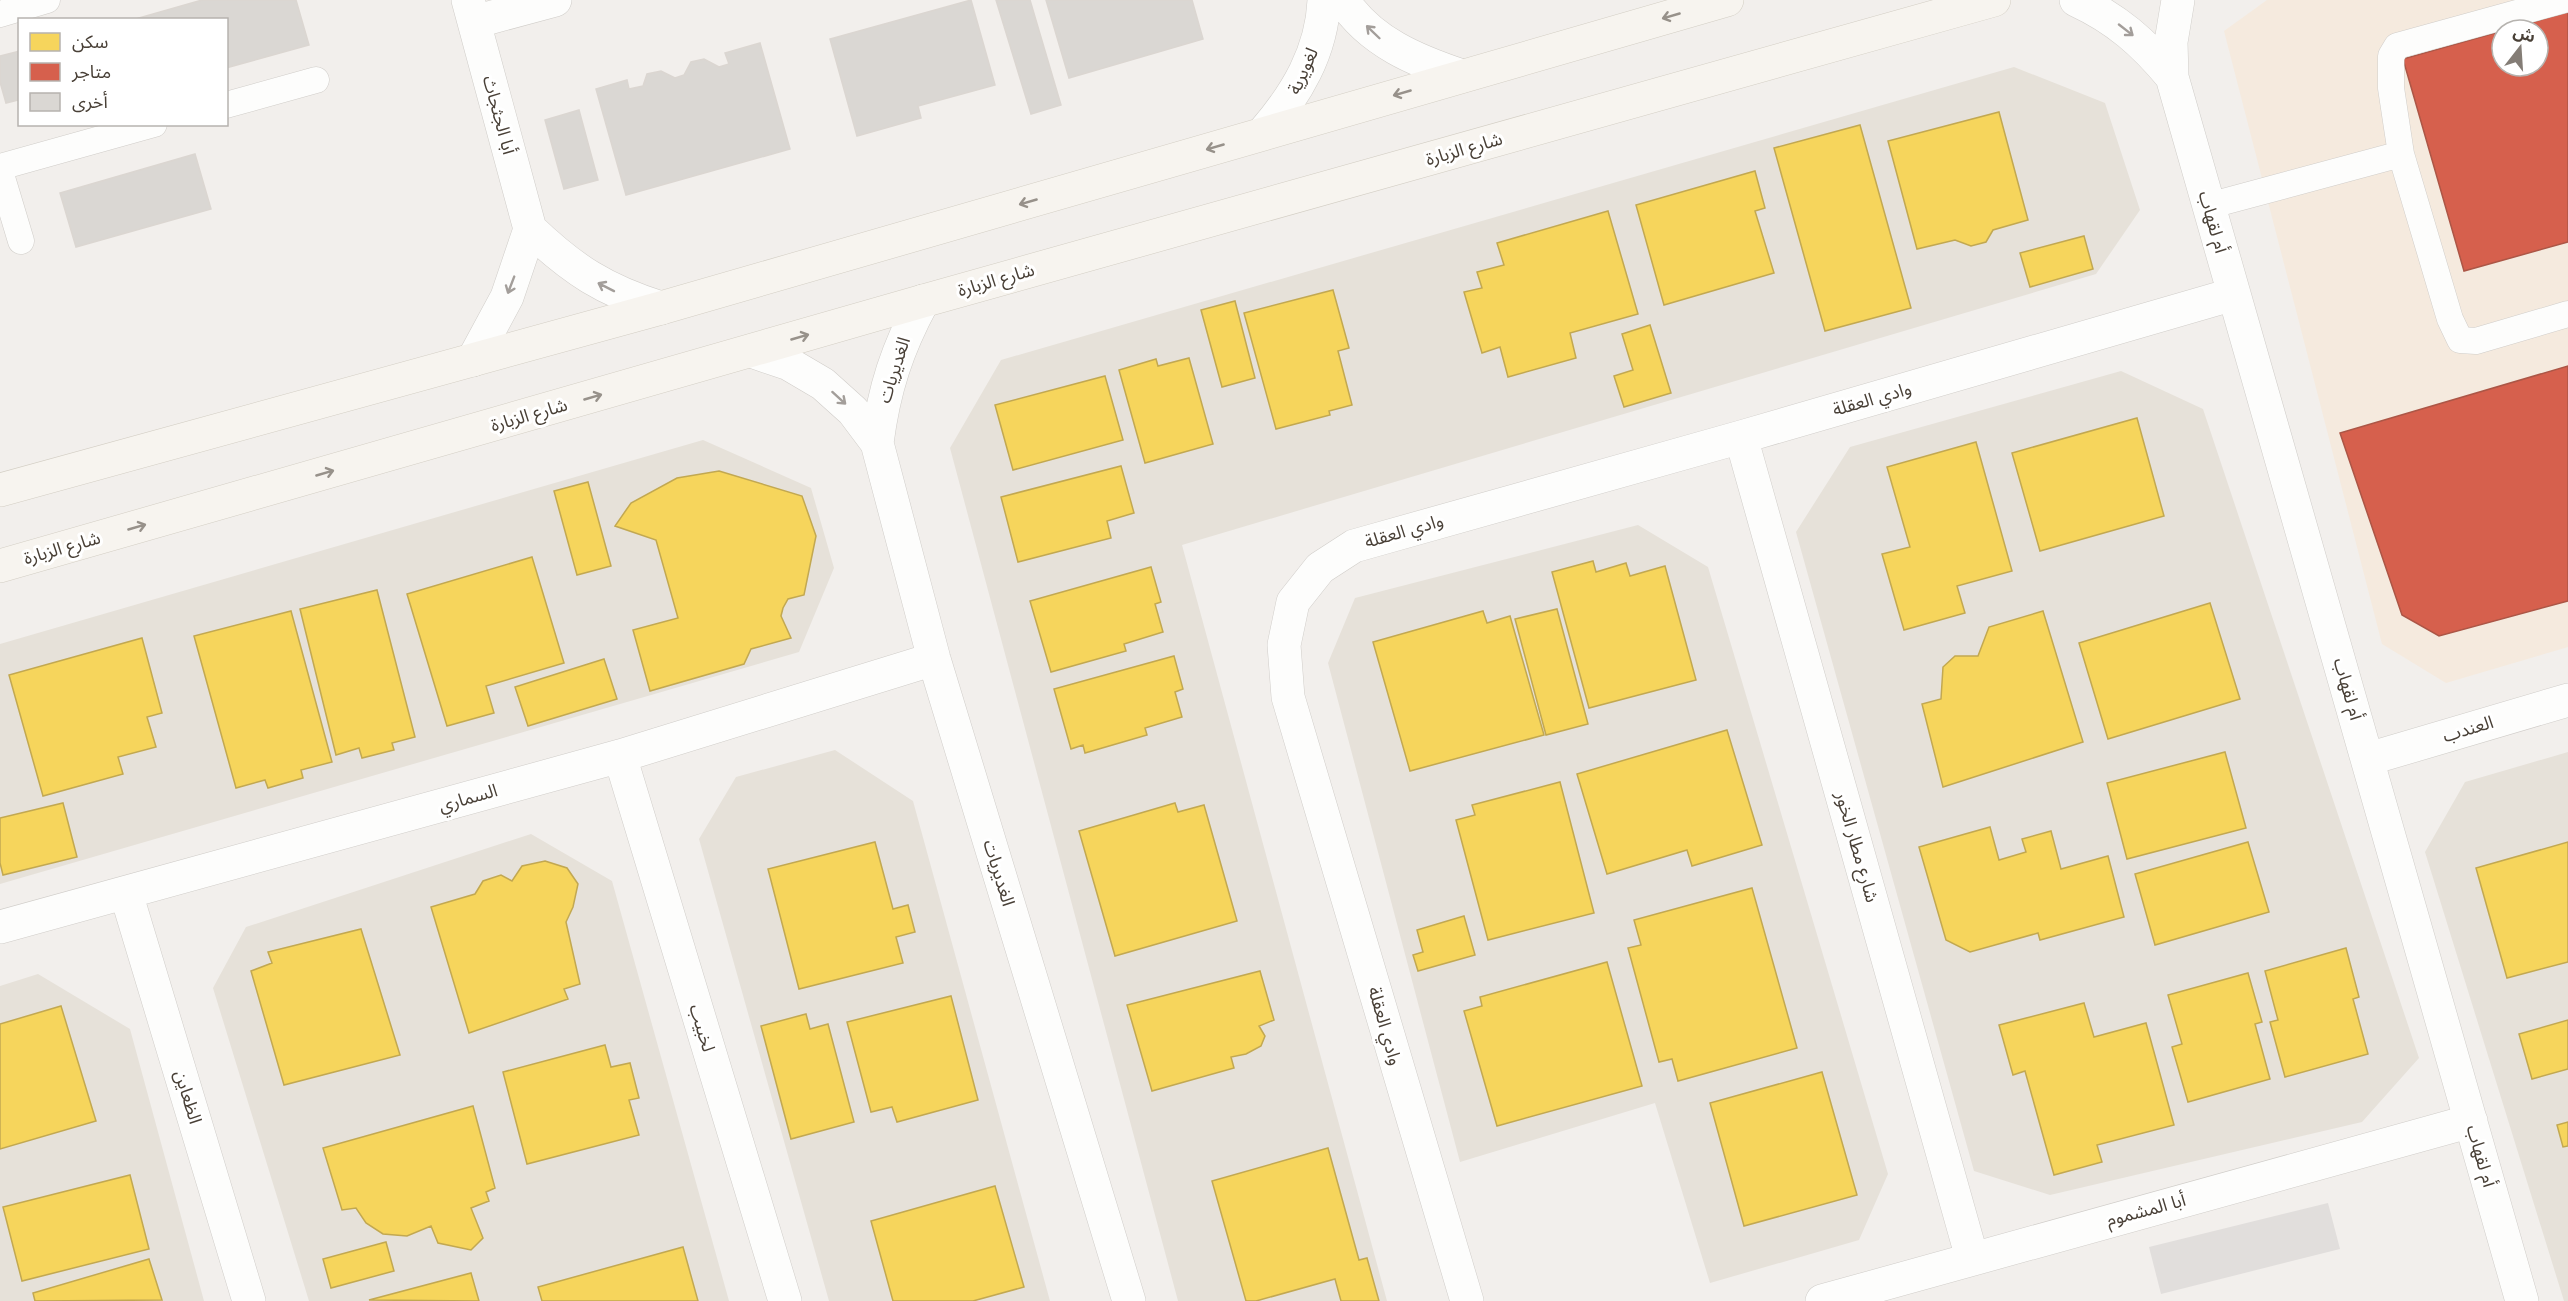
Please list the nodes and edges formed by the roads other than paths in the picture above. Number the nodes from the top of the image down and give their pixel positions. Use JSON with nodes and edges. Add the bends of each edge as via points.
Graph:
{"nodes":[{"id":1,"x":47,"y":0,"type":"edge"},
{"id":2,"x":555,"y":0,"type":"edge"},
{"id":3,"x":1324,"y":0,"type":"edge"},
{"id":4,"x":1343,"y":0,"type":"edge"},
{"id":5,"x":1727,"y":0,"type":"edge"},
{"id":6,"x":1994,"y":0,"type":"edge"},
{"id":7,"x":2076,"y":0,"type":"edge"},
{"id":8,"x":2178,"y":0,"type":"edge"},
{"id":9,"x":2564,"y":0,"type":"edge"},
{"id":10,"x":471,"y":11,"type":"edge"},
{"id":11,"x":0,"y":14,"type":"edge"},
{"id":12,"x":1462,"y":76,"type":"junction"},
{"id":13,"x":2172,"y":77,"type":"junction"},
{"id":14,"x":316,"y":80,"type":"dead end"},
{"id":15,"x":228,"y":104,"type":"edge"},
{"id":16,"x":147,"y":126,"type":"edge"},
{"id":17,"x":1263,"y":133,"type":"junction"},
{"id":18,"x":2401,"y":154,"type":"junction"},
{"id":19,"x":0,"y":169,"type":"edge"},
{"id":20,"x":2208,"y":206,"type":"junction"},
{"id":21,"x":530,"y":230,"type":"junction"},
{"id":22,"x":21,"y":241,"type":"dead end"},
{"id":23,"x":2234,"y":294,"type":"junction"},
{"id":24,"x":923,"y":301,"type":"junction"},
{"id":25,"x":661,"y":308,"type":"junction"},
{"id":26,"x":2568,"y":314,"type":"edge"},
{"id":27,"x":751,"y":351,"type":"junction"},
{"id":28,"x":473,"y":360,"type":"junction"},
{"id":29,"x":1741,"y":437,"type":"junction"},
{"id":30,"x":877,"y":443,"type":"junction"},
{"id":31,"x":3,"y":487,"type":"edge"},
{"id":32,"x":0,"y":566,"type":"edge"},
{"id":33,"x":934,"y":659,"type":"junction"},
{"id":34,"x":2568,"y":700,"type":"edge"},
{"id":35,"x":620,"y":756,"type":"junction"},
{"id":36,"x":2368,"y":759,"type":"junction"},
{"id":37,"x":126,"y":893,"type":"junction"},
{"id":38,"x":0,"y":927,"type":"edge"},
{"id":39,"x":2471,"y":1121,"type":"junction"},
{"id":40,"x":1972,"y":1258,"type":"junction"},
{"id":41,"x":249,"y":1301,"type":"edge"},
{"id":42,"x":785,"y":1301,"type":"edge"},
{"id":43,"x":1129,"y":1301,"type":"edge"},
{"id":44,"x":1467,"y":1301,"type":"edge"},
{"id":45,"x":1822,"y":1301,"type":"edge"},
{"id":46,"x":2522,"y":1301,"type":"edge"}],
"edges":[{"from":1,"to":11,"type":"lane"},
{"from":2,"to":10,"type":"street"},
{"from":3,"to":17,"type":"street","name":"لغويرية","via":[[1323,19],[1310,64],[1287,105]]},
{"from":12,"to":4,"type":"street","one_way":true,"via":[[1420,62],[1381,40]]},
{"from":5,"to":12,"type":"street","one_way":true},
{"from":6,"to":24,"type":"street","name":"شارع الزبارة"},
{"from":7,"to":13,"type":"street","name":"أم لقهاب","one_way":true,"via":[[2114,20],[2146,45]]},
{"from":8,"to":13,"type":"street","name":"أم لقهاب","via":[[2171,42]]},
{"from":9,"to":18,"type":"lane","via":[[2397,46],[2391,56],[2390,76]]},
{"from":10,"to":21,"type":"street","name":"أبا الجثجاث"},
{"from":12,"to":17,"type":"street","one_way":true},
{"from":13,"to":20,"type":"street","name":"أم لقهاب"},
{"from":14,"to":15,"type":"lane"},
{"from":16,"to":19,"type":"lane"},
{"from":17,"to":25,"type":"street","one_way":true},
{"from":18,"to":20,"type":"lane"},
{"from":18,"to":26,"type":"lane","via":[[2450,319],[2460,340],[2476,341]]},
{"from":19,"to":22,"type":"lane"},
{"from":20,"to":23,"type":"street","name":"أم لقهاب"},
{"from":25,"to":21,"type":"street","one_way":true,"via":[[589,279]]},
{"from":21,"to":28,"type":"street","one_way":true,"via":[[507,297]]},
{"from":23,"to":29,"type":"street","name":"وادي العقلة"},
{"from":23,"to":36,"type":"street","name":"أم لقهاب"},
{"from":27,"to":24,"type":"street","name":"شارع الزبارة","one_way":true},
{"from":24,"to":30,"type":"street","name":"الغديريات","via":[[891,369]]},
{"from":25,"to":28,"type":"street"},
{"from":27,"to":30,"type":"street","name":"الغديريات","one_way":true,"via":[[789,364],[823,384],[853,411]]},
{"from":32,"to":27,"type":"street","name":"شارع الزبارة","one_way":true},
{"from":28,"to":31,"type":"street"},
{"from":29,"to":40,"type":"street","name":"شارع مطار الخور"},
{"from":29,"to":44,"type":"street","name":"وادي العقلة","via":[[1354,546],[1320,568],[1293,602],[1284,645],[1288,697]]},
{"from":30,"to":33,"type":"street","name":"الغديريات"},
{"from":33,"to":35,"type":"street","name":"السماري"},
{"from":33,"to":43,"type":"street","name":"الغديريات"},
{"from":34,"to":36,"type":"street","name":"العندب"},
{"from":35,"to":37,"type":"street","name":"السماري"},
{"from":35,"to":42,"type":"street","name":"لخبيب"},
{"from":36,"to":39,"type":"street","name":"أم لقهاب"},
{"from":37,"to":38,"type":"street","name":"السماري"},
{"from":37,"to":41,"type":"street","name":"الظعاين"},
{"from":39,"to":40,"type":"street","name":"أبا المشموم"},
{"from":39,"to":46,"type":"street","name":"أم لقهاب"},
{"from":40,"to":45,"type":"street","name":"أبا المشموم"}]}
